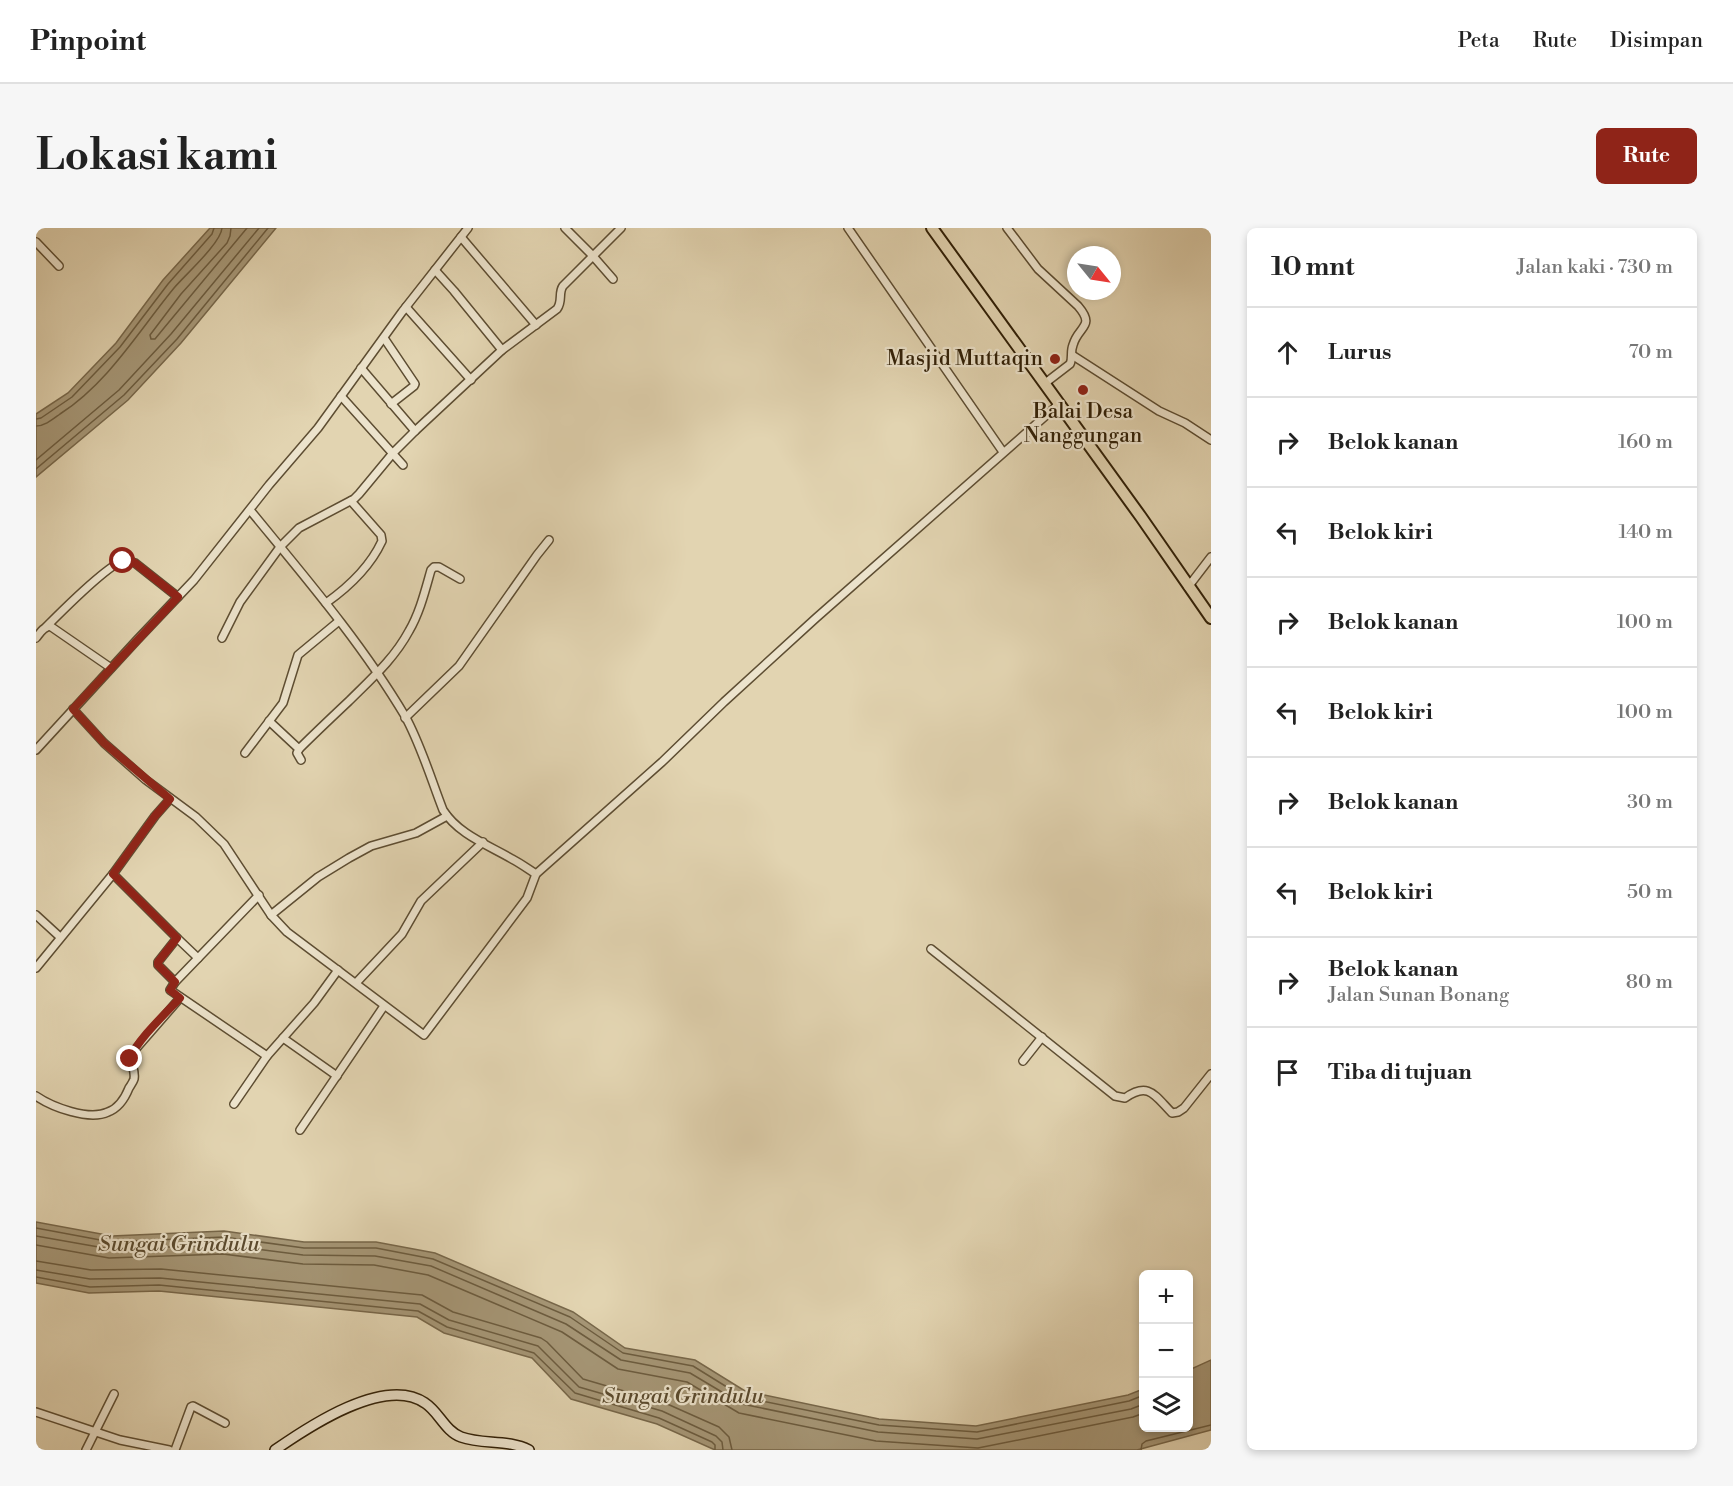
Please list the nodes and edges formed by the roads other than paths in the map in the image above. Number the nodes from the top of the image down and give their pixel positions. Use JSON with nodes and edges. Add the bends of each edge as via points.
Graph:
{"nodes":[{"id":1,"x":468,"y":228,"type":"edge"},
{"id":2,"x":565,"y":228,"type":"edge"},
{"id":3,"x":621,"y":228,"type":"edge"},
{"id":4,"x":848,"y":228,"type":"edge"},
{"id":5,"x":932,"y":228,"type":"edge"},
{"id":6,"x":1007,"y":228,"type":"edge"},
{"id":7,"x":461,"y":237,"type":"junction"},
{"id":8,"x":36,"y":242,"type":"edge"},
{"id":9,"x":592,"y":255,"type":"junction"},
{"id":10,"x":59,"y":266,"type":"dead end"},
{"id":11,"x":435,"y":270,"type":"junction"},
{"id":12,"x":613,"y":279,"type":"dead end"},
{"id":13,"x":406,"y":307,"type":"junction"},
{"id":14,"x":536,"y":325,"type":"junction"},
{"id":15,"x":384,"y":338,"type":"junction"},
{"id":16,"x":502,"y":350,"type":"junction"},
{"id":17,"x":1072,"y":355,"type":"junction"},
{"id":18,"x":361,"y":368,"type":"junction"},
{"id":19,"x":471,"y":380,"type":"junction"},
{"id":20,"x":1044,"y":384,"type":"junction"},
{"id":21,"x":341,"y":396,"type":"junction"},
{"id":22,"x":391,"y":404,"type":"junction"},
{"id":23,"x":1059,"y":404,"type":"junction"},
{"id":24,"x":415,"y":431,"type":"junction"},
{"id":25,"x":1211,"y":440,"type":"edge"},
{"id":26,"x":1003,"y":452,"type":"junction"},
{"id":27,"x":393,"y":453,"type":"junction"},
{"id":28,"x":403,"y":465,"type":"dead end"},
{"id":29,"x":351,"y":501,"type":"junction"},
{"id":30,"x":250,"y":510,"type":"junction"},
{"id":31,"x":549,"y":540,"type":"dead end"},
{"id":32,"x":280,"y":547,"type":"junction"},
{"id":33,"x":1211,"y":557,"type":"edge"},
{"id":34,"x":460,"y":579,"type":"dead end"},
{"id":35,"x":1188,"y":587,"type":"junction"},
{"id":36,"x":178,"y":597,"type":"junction"},
{"id":37,"x":326,"y":603,"type":"junction"},
{"id":38,"x":1211,"y":618,"type":"edge"},
{"id":39,"x":339,"y":621,"type":"junction"},
{"id":40,"x":46,"y":627,"type":"junction"},
{"id":41,"x":36,"y":638,"type":"edge"},
{"id":42,"x":222,"y":638,"type":"dead end"},
{"id":43,"x":111,"y":668,"type":"junction"},
{"id":44,"x":377,"y":674,"type":"junction"},
{"id":45,"x":73,"y":709,"type":"junction"},
{"id":46,"x":405,"y":718,"type":"junction"},
{"id":47,"x":269,"y":721,"type":"junction"},
{"id":48,"x":299,"y":749,"type":"junction"},
{"id":49,"x":36,"y":750,"type":"edge"},
{"id":50,"x":245,"y":753,"type":"dead end"},
{"id":51,"x":301,"y":760,"type":"dead end"},
{"id":52,"x":170,"y":799,"type":"junction"},
{"id":53,"x":447,"y":816,"type":"junction"},
{"id":54,"x":483,"y":842,"type":"junction"},
{"id":55,"x":113,"y":874,"type":"junction"},
{"id":56,"x":536,"y":874,"type":"junction"},
{"id":57,"x":259,"y":896,"type":"junction"},
{"id":58,"x":36,"y":915,"type":"edge"},
{"id":59,"x":271,"y":915,"type":"junction"},
{"id":60,"x":60,"y":937,"type":"junction"},
{"id":61,"x":177,"y":938,"type":"junction"},
{"id":62,"x":931,"y":949,"type":"dead end"},
{"id":63,"x":198,"y":958,"type":"junction"},
{"id":64,"x":36,"y":968,"type":"edge"},
{"id":65,"x":338,"y":970,"type":"junction"},
{"id":66,"x":175,"y":982,"type":"junction"},
{"id":67,"x":356,"y":983,"type":"junction"},
{"id":68,"x":180,"y":998,"type":"junction"},
{"id":69,"x":384,"y":1006,"type":"junction"},
{"id":70,"x":283,"y":1038,"type":"junction"},
{"id":71,"x":1042,"y":1038,"type":"junction"},
{"id":72,"x":267,"y":1056,"type":"junction"},
{"id":73,"x":1023,"y":1061,"type":"dead end"},
{"id":74,"x":1211,"y":1074,"type":"edge"},
{"id":75,"x":337,"y":1076,"type":"junction"},
{"id":76,"x":36,"y":1096,"type":"edge"},
{"id":77,"x":234,"y":1104,"type":"dead end"},
{"id":78,"x":300,"y":1130,"type":"dead end"},
{"id":79,"x":114,"y":1394,"type":"dead end"},
{"id":80,"x":36,"y":1412,"type":"edge"},
{"id":81,"x":225,"y":1423,"type":"dead end"},
{"id":82,"x":94,"y":1432,"type":"junction"},
{"id":83,"x":86,"y":1450,"type":"edge"},
{"id":84,"x":169,"y":1450,"type":"edge"},
{"id":85,"x":175,"y":1450,"type":"edge"},
{"id":86,"x":275,"y":1450,"type":"edge"},
{"id":87,"x":528,"y":1450,"type":"edge"}],
"edges":[{"from":1,"to":7,"type":"street"},
{"from":2,"to":9,"type":"street"},
{"from":3,"to":9,"type":"street"},
{"from":4,"to":26,"type":"street"},
{"from":5,"to":20,"type":"main road"},
{"from":6,"to":17,"type":"street","via":[[1038,270],[1084,312],[1086,324],[1073,344]]},
{"from":7,"to":11,"type":"street"},
{"from":7,"to":14,"type":"street"},
{"from":8,"to":10,"type":"street"},
{"from":9,"to":12,"type":"street"},
{"from":9,"to":14,"type":"street","via":[[561,289],[560,305]]},
{"from":11,"to":13,"type":"street"},
{"from":11,"to":16,"type":"street"},
{"from":13,"to":15,"type":"street"},
{"from":13,"to":19,"type":"street"},
{"from":14,"to":16,"type":"street"},
{"from":15,"to":18,"type":"street"},
{"from":15,"to":22,"type":"street","via":[[415,384]]},
{"from":16,"to":19,"type":"street"},
{"from":17,"to":20,"type":"street","via":[[1070,364]]},
{"from":17,"to":25,"type":"street"},
{"from":18,"to":21,"type":"street"},
{"from":18,"to":22,"type":"street"},
{"from":19,"to":24,"type":"street"},
{"from":20,"to":23,"type":"main road"},
{"from":21,"to":27,"type":"street"},
{"from":21,"to":30,"type":"street"},
{"from":22,"to":24,"type":"street"},
{"from":23,"to":26,"type":"street"},
{"from":23,"to":35,"type":"main road"},
{"from":24,"to":27,"type":"street"},
{"from":26,"to":56,"type":"street"},
{"from":27,"to":28,"type":"street"},
{"from":27,"to":29,"type":"street"},
{"from":29,"to":32,"type":"street","via":[[299,528]]},
{"from":29,"to":37,"type":"street","via":[[382,541],[357,579]]},
{"from":30,"to":32,"type":"street"},
{"from":30,"to":36,"type":"street"},
{"from":31,"to":46,"type":"street","via":[[459,666]]},
{"from":32,"to":37,"type":"street"},
{"from":32,"to":42,"type":"street","via":[[242,598]]},
{"from":33,"to":35,"type":"street"},
{"from":34,"to":44,"type":"street","via":[[439,567],[432,568],[410,629]]},
{"from":35,"to":38,"type":"main road"},
{"from":36,"to":40,"type":"street","via":[[135,563],[123,561],[99,576]]},
{"from":36,"to":43,"type":"street"},
{"from":37,"to":39,"type":"street"},
{"from":39,"to":44,"type":"street"},
{"from":39,"to":47,"type":"street","via":[[298,655],[283,703]]},
{"from":40,"to":41,"type":"street"},
{"from":40,"to":43,"type":"street"},
{"from":43,"to":45,"type":"street"},
{"from":44,"to":46,"type":"street"},
{"from":44,"to":48,"type":"street"},
{"from":45,"to":49,"type":"street"},
{"from":45,"to":52,"type":"street","via":[[104,743]]},
{"from":46,"to":53,"type":"street"},
{"from":47,"to":48,"type":"street"},
{"from":47,"to":50,"type":"street"},
{"from":48,"to":51,"type":"street"},
{"from":52,"to":55,"type":"street"},
{"from":52,"to":57,"type":"street","via":[[224,844]]},
{"from":53,"to":54,"type":"street"},
{"from":53,"to":59,"type":"street","via":[[417,833],[371,846],[349,858]]},
{"from":54,"to":56,"type":"street"},
{"from":54,"to":67,"type":"street","via":[[421,901],[402,934]]},
{"from":55,"to":60,"type":"street"},
{"from":55,"to":61,"type":"street"},
{"from":56,"to":69,"type":"street","via":[[527,898],[425,1035]]},
{"from":57,"to":59,"type":"street"},
{"from":57,"to":63,"type":"street"},
{"from":58,"to":60,"type":"street"},
{"from":59,"to":65,"type":"street"},
{"from":60,"to":64,"type":"street"},
{"from":61,"to":63,"type":"street"},
{"from":61,"to":66,"type":"street","via":[[158,962]]},
{"from":62,"to":71,"type":"street"},
{"from":63,"to":66,"type":"street"},
{"from":65,"to":67,"type":"street"},
{"from":65,"to":70,"type":"street"},
{"from":66,"to":68,"type":"street","via":[[170,990]]},
{"from":67,"to":69,"type":"street"},
{"from":68,"to":72,"type":"street"},
{"from":68,"to":76,"type":"street","via":[[133,1052],[130,1059],[134,1078],[126,1096],[113,1109],[101,1114],[74,1112]]},
{"from":69,"to":75,"type":"street"},
{"from":70,"to":72,"type":"street"},
{"from":70,"to":75,"type":"street"},
{"from":71,"to":73,"type":"street"},
{"from":71,"to":74,"type":"street","via":[[1115,1096],[1125,1098],[1134,1091],[1146,1090],[1172,1113],[1184,1108]]},
{"from":72,"to":77,"type":"street"},
{"from":75,"to":78,"type":"street"},
{"from":79,"to":82,"type":"street"},
{"from":80,"to":82,"type":"street"},
{"from":81,"to":85,"type":"street","via":[[191,1407]]},
{"from":82,"to":83,"type":"street"},
{"from":82,"to":84,"type":"street"},
{"from":86,"to":87,"type":"street","via":[[334,1413],[371,1399],[402,1394],[425,1402],[459,1436]]}]}
